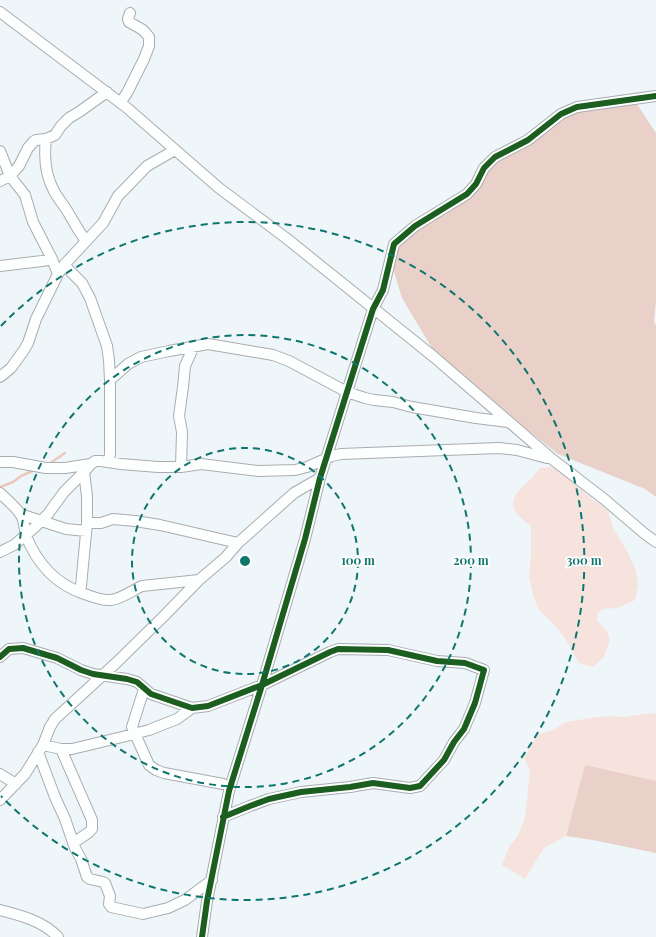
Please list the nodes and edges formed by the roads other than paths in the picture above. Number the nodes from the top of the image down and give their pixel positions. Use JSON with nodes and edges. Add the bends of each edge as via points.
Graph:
{"nodes":[{"id":1,"x":0,"y":12,"type":"edge"},
{"id":2,"x":130,"y":13,"type":"dead end"},
{"id":3,"x":107,"y":92,"type":"junction"},
{"id":4,"x":656,"y":96,"type":"edge"},
{"id":5,"x":120,"y":103,"type":"junction"},
{"id":6,"x":46,"y":139,"type":"junction"},
{"id":7,"x":175,"y":150,"type":"junction"},
{"id":8,"x":0,"y":151,"type":"edge"},
{"id":9,"x":10,"y":176,"type":"junction"},
{"id":10,"x":0,"y":181,"type":"edge"},
{"id":11,"x":86,"y":241,"type":"junction"},
{"id":12,"x":52,"y":259,"type":"junction"},
{"id":13,"x":64,"y":265,"type":"junction"},
{"id":14,"x":0,"y":266,"type":"edge"},
{"id":15,"x":58,"y":274,"type":"junction"},
{"id":16,"x":372,"y":308,"type":"junction"},
{"id":17,"x":194,"y":346,"type":"junction"},
{"id":18,"x":0,"y":377,"type":"edge"},
{"id":19,"x":110,"y":380,"type":"junction"},
{"id":20,"x":347,"y":392,"type":"junction"},
{"id":21,"x":508,"y":422,"type":"junction"},
{"id":22,"x":552,"y":459,"type":"junction"},
{"id":23,"x":325,"y":460,"type":"junction"},
{"id":24,"x":0,"y":462,"type":"edge"},
{"id":25,"x":108,"y":462,"type":"junction"},
{"id":26,"x":182,"y":467,"type":"junction"},
{"id":27,"x":88,"y":468,"type":"junction"},
{"id":28,"x":320,"y":478,"type":"junction"},
{"id":29,"x":0,"y":492,"type":"edge"},
{"id":30,"x":20,"y":514,"type":"junction"},
{"id":31,"x":41,"y":521,"type":"junction"},
{"id":32,"x":87,"y":527,"type":"junction"},
{"id":33,"x":26,"y":534,"type":"junction"},
{"id":34,"x":656,"y":542,"type":"edge"},
{"id":35,"x":238,"y":543,"type":"junction"},
{"id":36,"x":0,"y":552,"type":"edge"},
{"id":37,"x":198,"y":580,"type":"junction"},
{"id":38,"x":79,"y":592,"type":"junction"},
{"id":39,"x":4,"y":647,"type":"edge"},
{"id":40,"x":0,"y":657,"type":"edge"},
{"id":41,"x":103,"y":676,"type":"junction"},
{"id":42,"x":262,"y":686,"type":"junction"},
{"id":43,"x":144,"y":689,"type":"junction"},
{"id":44,"x":192,"y":708,"type":"junction"},
{"id":45,"x":135,"y":734,"type":"junction"},
{"id":46,"x":40,"y":748,"type":"junction"},
{"id":47,"x":61,"y":749,"type":"junction"},
{"id":48,"x":0,"y":774,"type":"edge"},
{"id":49,"x":16,"y":784,"type":"junction"},
{"id":50,"x":223,"y":784,"type":"dead end"},
{"id":51,"x":0,"y":800,"type":"edge"},
{"id":52,"x":223,"y":817,"type":"junction"},
{"id":53,"x":73,"y":843,"type":"junction"},
{"id":54,"x":212,"y":880,"type":"junction"},
{"id":55,"x":0,"y":910,"type":"edge"},
{"id":56,"x":58,"y":937,"type":"edge"},
{"id":57,"x":202,"y":937,"type":"edge"}],
"edges":[{"from":1,"to":3,"type":"street"},
{"from":2,"to":5,"type":"street","via":[[129,22],[149,37],[149,46]]},
{"from":3,"to":5,"type":"street"},
{"from":3,"to":6,"type":"street","via":[[69,118],[55,135]]},
{"from":4,"to":16,"type":"street","via":[[577,107],[561,114],[528,140],[495,157],[484,168],[468,194],[415,226],[394,244],[383,290]]},
{"from":5,"to":7,"type":"street"},
{"from":6,"to":9,"type":"street","via":[[34,140]]},
{"from":6,"to":11,"type":"street","via":[[47,176],[53,190]]},
{"from":7,"to":11,"type":"street","via":[[147,166],[118,196],[103,223]]},
{"from":7,"to":16,"type":"street","via":[[219,188],[286,238]]},
{"from":8,"to":9,"type":"street"},
{"from":9,"to":10,"type":"street"},
{"from":9,"to":12,"type":"street","via":[[25,195],[33,222]]},
{"from":11,"to":13,"type":"street"},
{"from":12,"to":14,"type":"street"},
{"from":12,"to":15,"type":"street"},
{"from":13,"to":15,"type":"street"},
{"from":13,"to":19,"type":"street","via":[[82,283],[90,298],[107,346]]},
{"from":15,"to":18,"type":"street","via":[[24,350],[11,368]]},
{"from":16,"to":20,"type":"street"},
{"from":16,"to":21,"type":"street","via":[[450,370]]},
{"from":17,"to":19,"type":"street","via":[[137,359]]},
{"from":17,"to":20,"type":"street","via":[[208,344],[274,355]]},
{"from":17,"to":26,"type":"street","via":[[185,366],[179,416],[182,432]]},
{"from":19,"to":25,"type":"street"},
{"from":20,"to":21,"type":"street","via":[[374,400]]},
{"from":20,"to":23,"type":"street"},
{"from":21,"to":22,"type":"street"},
{"from":22,"to":23,"type":"street","via":[[499,448],[341,454]]},
{"from":22,"to":34,"type":"street"},
{"from":23,"to":26,"type":"street","via":[[295,470],[258,471],[201,464]]},
{"from":23,"to":28,"type":"street"},
{"from":24,"to":27,"type":"street","via":[[46,468]]},
{"from":25,"to":26,"type":"street"},
{"from":25,"to":27,"type":"street","via":[[95,462]]},
{"from":27,"to":31,"type":"street","via":[[64,492]]},
{"from":27,"to":32,"type":"street"},
{"from":28,"to":35,"type":"street","via":[[294,493]]},
{"from":28,"to":42,"type":"street"},
{"from":29,"to":30,"type":"street"},
{"from":30,"to":31,"type":"street"},
{"from":30,"to":33,"type":"street"},
{"from":31,"to":32,"type":"street","via":[[66,529]]},
{"from":31,"to":33,"type":"street"},
{"from":32,"to":35,"type":"street","via":[[113,519],[135,521]]},
{"from":32,"to":38,"type":"street"},
{"from":33,"to":36,"type":"street","via":[[14,545]]},
{"from":33,"to":38,"type":"street","via":[[42,566],[67,587]]},
{"from":35,"to":37,"type":"street","via":[[226,557]]},
{"from":37,"to":38,"type":"street","via":[[142,586],[111,600]]},
{"from":37,"to":41,"type":"street"},
{"from":39,"to":40,"type":"street"},
{"from":39,"to":41,"type":"street","via":[[23,648]]},
{"from":41,"to":43,"type":"street","via":[[127,678],[137,682]]},
{"from":41,"to":46,"type":"street","via":[[55,719]]},
{"from":42,"to":44,"type":"street","via":[[208,706]]},
{"from":42,"to":52,"type":"street"},
{"from":42,"to":52,"type":"street","via":[[338,649],[388,650],[484,670],[475,703],[464,729],[444,760],[420,786],[410,788],[373,783],[301,792],[269,799]]},
{"from":43,"to":44,"type":"street","via":[[151,694]]},
{"from":43,"to":45,"type":"street","via":[[132,726]]},
{"from":44,"to":45,"type":"street","via":[[177,719]]},
{"from":45,"to":47,"type":"street","via":[[72,749]]},
{"from":45,"to":50,"type":"street","via":[[149,765],[156,770]]},
{"from":46,"to":47,"type":"street"},
{"from":46,"to":49,"type":"street"},
{"from":46,"to":53,"type":"street"},
{"from":47,"to":53,"type":"street","via":[[92,820],[92,829]]},
{"from":48,"to":49,"type":"street"},
{"from":49,"to":51,"type":"street"},
{"from":52,"to":54,"type":"street"},
{"from":53,"to":54,"type":"street","via":[[87,877],[103,882],[106,886],[111,907],[143,914],[168,908],[185,900]]},
{"from":54,"to":57,"type":"street"},
{"from":55,"to":56,"type":"street","via":[[30,919]]}]}
